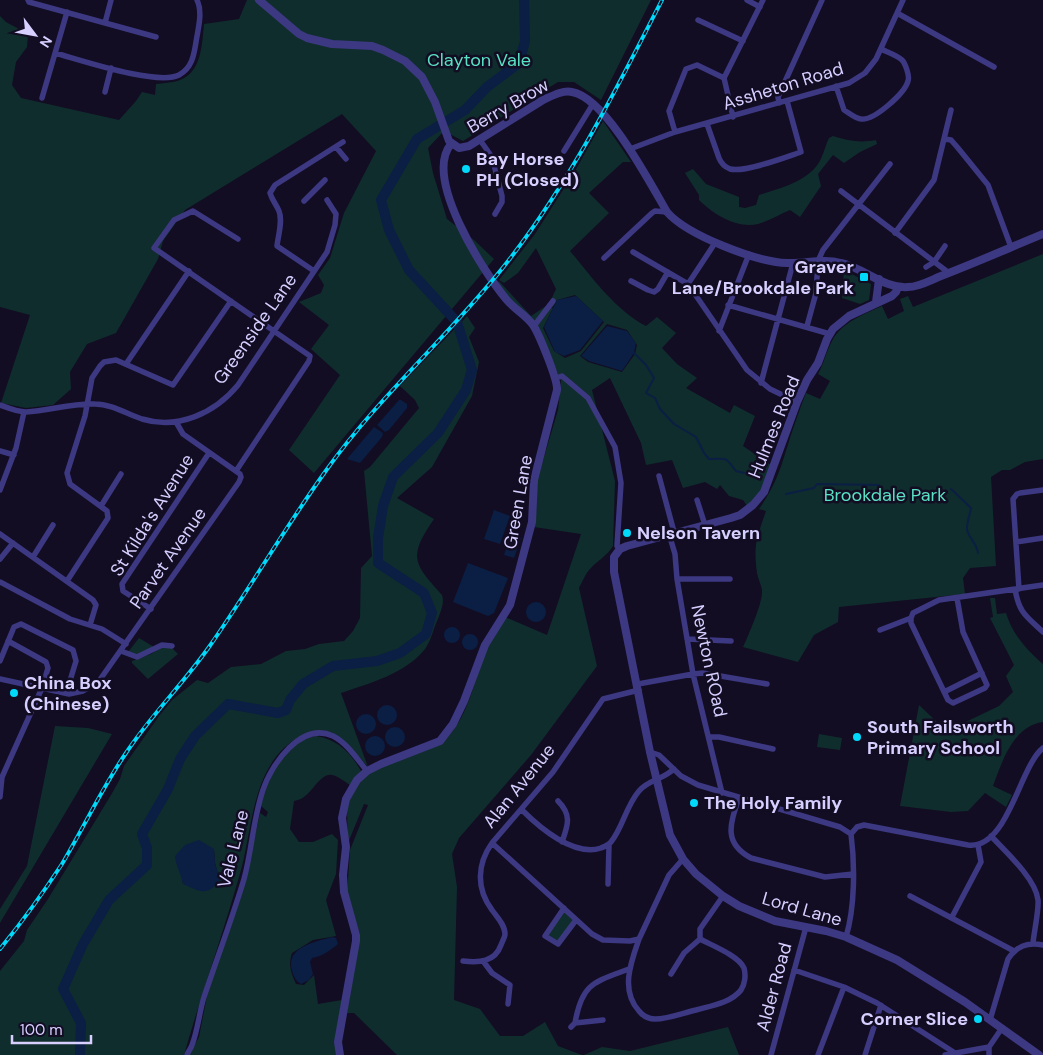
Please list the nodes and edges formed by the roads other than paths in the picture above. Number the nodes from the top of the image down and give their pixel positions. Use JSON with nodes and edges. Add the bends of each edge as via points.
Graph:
{"nodes":[{"id":1,"x":111,"y":0,"type":"edge"},
{"id":2,"x":197,"y":0,"type":"edge"},
{"id":3,"x":260,"y":0,"type":"edge"},
{"id":4,"x":747,"y":0,"type":"edge"},
{"id":5,"x":763,"y":0,"type":"edge"},
{"id":6,"x":822,"y":0,"type":"edge"},
{"id":7,"x":903,"y":0,"type":"edge"},
{"id":8,"x":28,"y":1,"type":"edge"},
{"id":9,"x":760,"y":6,"type":"junction"},
{"id":10,"x":67,"y":12,"type":"junction"},
{"id":11,"x":897,"y":13,"type":"junction"},
{"id":12,"x":698,"y":20,"type":"dead end"},
{"id":13,"x":105,"y":23,"type":"junction"},
{"id":14,"x":156,"y":37,"type":"dead end"},
{"id":15,"x":743,"y":41,"type":"junction"},
{"id":16,"x":881,"y":49,"type":"junction"},
{"id":17,"x":55,"y":53,"type":"junction"},
{"id":18,"x":994,"y":67,"type":"dead end"},
{"id":19,"x":111,"y":68,"type":"junction"},
{"id":20,"x":724,"y":78,"type":"junction"},
{"id":21,"x":836,"y":86,"type":"junction"},
{"id":22,"x":104,"y":92,"type":"dead end"},
{"id":23,"x":42,"y":98,"type":"dead end"},
{"id":24,"x":786,"y":101,"type":"junction"},
{"id":25,"x":780,"y":103,"type":"junction"},
{"id":26,"x":593,"y":104,"type":"junction"},
{"id":27,"x":951,"y":110,"type":"dead end"},
{"id":28,"x":733,"y":117,"type":"junction"},
{"id":29,"x":707,"y":124,"type":"junction"},
{"id":30,"x":675,"y":132,"type":"junction"},
{"id":31,"x":945,"y":139,"type":"junction"},
{"id":32,"x":480,"y":140,"type":"junction"},
{"id":33,"x":343,"y":142,"type":"dead end"},
{"id":34,"x":451,"y":144,"type":"junction"},
{"id":35,"x":336,"y":147,"type":"junction"},
{"id":36,"x":630,"y":149,"type":"junction"},
{"id":37,"x":564,"y":151,"type":"dead end"},
{"id":38,"x":346,"y":159,"type":"dead end"},
{"id":39,"x":890,"y":164,"type":"dead end"},
{"id":40,"x":325,"y":180,"type":"dead end"},
{"id":41,"x":841,"y":191,"type":"dead end"},
{"id":42,"x":327,"y":200,"type":"dead end"},
{"id":43,"x":304,"y":201,"type":"dead end"},
{"id":44,"x":858,"y":205,"type":"junction"},
{"id":45,"x":667,"y":212,"type":"junction"},
{"id":46,"x":495,"y":214,"type":"dead end"},
{"id":47,"x":895,"y":233,"type":"junction"},
{"id":48,"x":1043,"y":234,"type":"edge"},
{"id":49,"x":238,"y":240,"type":"dead end"},
{"id":50,"x":715,"y":243,"type":"junction"},
{"id":51,"x":945,"y":246,"type":"dead end"},
{"id":52,"x":1011,"y":248,"type":"junction"},
{"id":53,"x":633,"y":252,"type":"dead end"},
{"id":54,"x":749,"y":254,"type":"junction"},
{"id":55,"x":604,"y":258,"type":"dead end"},
{"id":56,"x":818,"y":260,"type":"junction"},
{"id":57,"x":934,"y":262,"type":"junction"},
{"id":58,"x":793,"y":263,"type":"junction"},
{"id":59,"x":926,"y":267,"type":"dead end"},
{"id":60,"x":314,"y":271,"type":"junction"},
{"id":61,"x":189,"y":272,"type":"junction"},
{"id":62,"x":668,"y":272,"type":"junction"},
{"id":63,"x":949,"y":273,"type":"junction"},
{"id":64,"x":878,"y":279,"type":"junction"},
{"id":65,"x":631,"y":282,"type":"dead end"},
{"id":66,"x":688,"y":284,"type":"junction"},
{"id":67,"x":898,"y":287,"type":"junction"},
{"id":68,"x":232,"y":300,"type":"junction"},
{"id":69,"x":552,"y":302,"type":"dead end"},
{"id":70,"x":876,"y":302,"type":"junction"},
{"id":71,"x":728,"y":305,"type":"junction"},
{"id":72,"x":778,"y":320,"type":"junction"},
{"id":73,"x":534,"y":326,"type":"junction"},
{"id":74,"x":806,"y":326,"type":"junction"},
{"id":75,"x":275,"y":330,"type":"junction"},
{"id":76,"x":719,"y":332,"type":"junction"},
{"id":77,"x":830,"y":334,"type":"junction"},
{"id":78,"x":126,"y":364,"type":"junction"},
{"id":79,"x":556,"y":378,"type":"junction"},
{"id":80,"x":761,"y":383,"type":"junction"},
{"id":81,"x":797,"y":402,"type":"junction"},
{"id":82,"x":87,"y":404,"type":"junction"},
{"id":83,"x":0,"y":405,"type":"edge"},
{"id":84,"x":24,"y":412,"type":"junction"},
{"id":85,"x":176,"y":422,"type":"junction"},
{"id":86,"x":0,"y":451,"type":"edge"},
{"id":87,"x":209,"y":452,"type":"junction"},
{"id":88,"x":14,"y":455,"type":"junction"},
{"id":89,"x":236,"y":471,"type":"junction"},
{"id":90,"x":121,"y":474,"type":"dead end"},
{"id":91,"x":659,"y":476,"type":"dead end"},
{"id":92,"x":0,"y":490,"type":"edge"},
{"id":93,"x":1043,"y":490,"type":"edge"},
{"id":94,"x":697,"y":500,"type":"dead end"},
{"id":95,"x":101,"y":506,"type":"junction"},
{"id":96,"x":53,"y":525,"type":"dead end"},
{"id":97,"x":706,"y":525,"type":"junction"},
{"id":98,"x":672,"y":533,"type":"junction"},
{"id":99,"x":0,"y":534,"type":"edge"},
{"id":100,"x":1043,"y":538,"type":"edge"},
{"id":101,"x":1016,"y":542,"type":"junction"},
{"id":102,"x":13,"y":543,"type":"junction"},
{"id":103,"x":620,"y":549,"type":"junction"},
{"id":104,"x":33,"y":557,"type":"junction"},
{"id":105,"x":0,"y":559,"type":"edge"},
{"id":106,"x":677,"y":579,"type":"junction"},
{"id":107,"x":730,"y":579,"type":"dead end"},
{"id":108,"x":67,"y":581,"type":"junction"},
{"id":109,"x":0,"y":582,"type":"edge"},
{"id":110,"x":1043,"y":586,"type":"edge"},
{"id":111,"x":1017,"y":589,"type":"junction"},
{"id":112,"x":957,"y":598,"type":"junction"},
{"id":113,"x":151,"y":609,"type":"junction"},
{"id":114,"x":911,"y":618,"type":"junction"},
{"id":115,"x":90,"y":625,"type":"junction"},
{"id":116,"x":880,"y":630,"type":"dead end"},
{"id":117,"x":1043,"y":632,"type":"edge"},
{"id":118,"x":687,"y":639,"type":"junction"},
{"id":119,"x":8,"y":641,"type":"junction"},
{"id":120,"x":731,"y":641,"type":"dead end"},
{"id":121,"x":126,"y":644,"type":"junction"},
{"id":122,"x":172,"y":646,"type":"dead end"},
{"id":123,"x":121,"y":651,"type":"junction"},
{"id":124,"x":0,"y":661,"type":"edge"},
{"id":125,"x":982,"y":673,"type":"junction"},
{"id":126,"x":693,"y":674,"type":"junction"},
{"id":127,"x":0,"y":679,"type":"edge"},
{"id":128,"x":767,"y":684,"type":"dead end"},
{"id":129,"x":638,"y":687,"type":"junction"},
{"id":130,"x":42,"y":688,"type":"junction"},
{"id":131,"x":944,"y":692,"type":"junction"},
{"id":132,"x":69,"y":694,"type":"junction"},
{"id":133,"x":710,"y":737,"type":"junction"},
{"id":134,"x":1043,"y":748,"type":"edge"},
{"id":135,"x":773,"y":749,"type":"dead end"},
{"id":136,"x":650,"y":752,"type":"junction"},
{"id":137,"x":674,"y":769,"type":"junction"},
{"id":138,"x":367,"y":771,"type":"junction"},
{"id":139,"x":1,"y":777,"type":"edge"},
{"id":140,"x":656,"y":780,"type":"junction"},
{"id":141,"x":722,"y":793,"type":"junction"},
{"id":142,"x":0,"y":797,"type":"edge"},
{"id":143,"x":739,"y":798,"type":"junction"},
{"id":144,"x":558,"y":801,"type":"dead end"},
{"id":145,"x":522,"y":810,"type":"junction"},
{"id":146,"x":851,"y":834,"type":"junction"},
{"id":147,"x":991,"y":836,"type":"junction"},
{"id":148,"x":562,"y":842,"type":"junction"},
{"id":149,"x":492,"y":843,"type":"junction"},
{"id":150,"x":609,"y":845,"type":"junction"},
{"id":151,"x":978,"y":845,"type":"junction"},
{"id":152,"x":683,"y":859,"type":"junction"},
{"id":153,"x":853,"y":874,"type":"junction"},
{"id":154,"x":608,"y":884,"type":"dead end"},
{"id":155,"x":723,"y":896,"type":"junction"},
{"id":156,"x":910,"y":896,"type":"dead end"},
{"id":157,"x":564,"y":908,"type":"junction"},
{"id":158,"x":952,"y":917,"type":"junction"},
{"id":159,"x":576,"y":920,"type":"junction"},
{"id":160,"x":806,"y":927,"type":"junction"},
{"id":161,"x":846,"y":937,"type":"junction"},
{"id":162,"x":639,"y":939,"type":"junction"},
{"id":163,"x":700,"y":939,"type":"junction"},
{"id":164,"x":1032,"y":943,"type":"junction"},
{"id":165,"x":1043,"y":944,"type":"edge"},
{"id":166,"x":1014,"y":950,"type":"junction"},
{"id":167,"x":463,"y":961,"type":"dead end"},
{"id":168,"x":483,"y":961,"type":"junction"},
{"id":169,"x":629,"y":969,"type":"junction"},
{"id":170,"x":794,"y":970,"type":"junction"},
{"id":171,"x":671,"y":974,"type":"dead end"},
{"id":172,"x":844,"y":987,"type":"junction"},
{"id":173,"x":508,"y":1004,"type":"dead end"},
{"id":174,"x":881,"y":1005,"type":"junction"},
{"id":175,"x":603,"y":1020,"type":"dead end"},
{"id":176,"x":990,"y":1020,"type":"junction"},
{"id":177,"x":1002,"y":1028,"type":"junction"},
{"id":178,"x":989,"y":1047,"type":"junction"},
{"id":179,"x":956,"y":1053,"type":"junction"},
{"id":180,"x":187,"y":1055,"type":"edge"},
{"id":181,"x":340,"y":1055,"type":"edge"},
{"id":182,"x":771,"y":1055,"type":"edge"},
{"id":183,"x":818,"y":1055,"type":"edge"},
{"id":184,"x":865,"y":1055,"type":"edge"},
{"id":185,"x":945,"y":1055,"type":"edge"},
{"id":186,"x":989,"y":1055,"type":"edge"},
{"id":187,"x":1039,"y":1055,"type":"edge"}],
"edges":[{"from":1,"to":13,"type":"street"},
{"from":2,"to":19,"type":"street","via":[[200,12],[194,56],[188,68],[170,78],[141,76]]},
{"from":3,"to":34,"type":"street","name":"Berry Brow","via":[[308,38],[332,44],[372,46],[405,61],[422,77]]},
{"from":4,"to":9,"type":"street"},
{"from":5,"to":9,"type":"street"},
{"from":6,"to":25,"type":"street","via":[[778,97]]},
{"from":7,"to":11,"type":"street","name":"Assheton Road"},
{"from":8,"to":10,"type":"street"},
{"from":9,"to":15,"type":"street"},
{"from":10,"to":13,"type":"street"},
{"from":10,"to":17,"type":"street"},
{"from":11,"to":16,"type":"street","name":"Assheton Road"},
{"from":11,"to":18,"type":"street"},
{"from":12,"to":15,"type":"street"},
{"from":13,"to":14,"type":"street"},
{"from":15,"to":20,"type":"street"},
{"from":16,"to":21,"type":"street","name":"Assheton Road","via":[[866,73]]},
{"from":16,"to":21,"type":"street","via":[[900,58],[908,78],[899,95],[888,105],[860,119],[844,110]]},
{"from":17,"to":19,"type":"street"},
{"from":17,"to":23,"type":"street"},
{"from":19,"to":22,"type":"street"},
{"from":20,"to":28,"type":"street"},
{"from":20,"to":30,"type":"street","via":[[697,65],[686,69],[669,111]]},
{"from":21,"to":24,"type":"street","name":"Assheton Road"},
{"from":24,"to":25,"type":"street","name":"Assheton Road"},
{"from":24,"to":29,"type":"street","via":[[801,152],[749,168],[729,168],[722,163]]},
{"from":25,"to":28,"type":"street","name":"Assheton Road"},
{"from":26,"to":32,"type":"street","name":"Berry Brow","via":[[580,94],[562,92],[543,100]]},
{"from":26,"to":36,"type":"street","name":"Berry Brow"},
{"from":26,"to":37,"type":"street"},
{"from":27,"to":31,"type":"street"},
{"from":28,"to":29,"type":"street","name":"Assheton Road"},
{"from":29,"to":30,"type":"street","name":"Assheton Road"},
{"from":30,"to":36,"type":"street","name":"Assheton Road"},
{"from":31,"to":47,"type":"street","via":[[931,186]]},
{"from":31,"to":52,"type":"street","via":[[951,140],[988,185]]},
{"from":32,"to":34,"type":"street","name":"Berry Brow","via":[[464,148]]},
{"from":32,"to":46,"type":"street","via":[[492,158],[502,196]]},
{"from":33,"to":35,"type":"street"},
{"from":34,"to":73,"type":"street","via":[[446,151],[443,168],[449,202],[483,268],[506,300]]},
{"from":35,"to":38,"type":"street"},
{"from":35,"to":60,"type":"street","via":[[275,184],[270,193],[279,212],[276,246]]},
{"from":36,"to":45,"type":"street","name":"Berry Brow"},
{"from":39,"to":44,"type":"street"},
{"from":40,"to":43,"type":"street"},
{"from":41,"to":44,"type":"street"},
{"from":42,"to":60,"type":"street","name":"Greenside Lane","via":[[336,214],[335,225],[327,252]]},
{"from":44,"to":47,"type":"street"},
{"from":44,"to":56,"type":"street"},
{"from":45,"to":50,"type":"street","via":[[679,224]]},
{"from":45,"to":55,"type":"street","via":[[655,211]]},
{"from":47,"to":57,"type":"street"},
{"from":48,"to":52,"type":"street"},
{"from":49,"to":61,"type":"street","via":[[193,211],[174,220],[154,248]]},
{"from":50,"to":54,"type":"street"},
{"from":50,"to":66,"type":"street"},
{"from":51,"to":57,"type":"street"},
{"from":52,"to":63,"type":"street"},
{"from":53,"to":62,"type":"street"},
{"from":54,"to":58,"type":"street"},
{"from":54,"to":71,"type":"street"},
{"from":56,"to":58,"type":"street"},
{"from":56,"to":64,"type":"street","via":[[841,263]]},
{"from":56,"to":74,"type":"street","via":[[816,293]]},
{"from":57,"to":59,"type":"street"},
{"from":57,"to":63,"type":"street"},
{"from":58,"to":72,"type":"street"},
{"from":60,"to":75,"type":"street","name":"Greenside Lane"},
{"from":61,"to":68,"type":"street"},
{"from":61,"to":78,"type":"street"},
{"from":62,"to":65,"type":"street","via":[[654,292]]},
{"from":62,"to":66,"type":"street"},
{"from":63,"to":67,"type":"street","via":[[912,287]]},
{"from":64,"to":67,"type":"street"},
{"from":64,"to":70,"type":"street"},
{"from":66,"to":76,"type":"street"},
{"from":67,"to":70,"type":"street","name":"Hulmes Road","via":[[892,296]]},
{"from":68,"to":75,"type":"street"},
{"from":68,"to":78,"type":"street","via":[[173,385]]},
{"from":69,"to":73,"type":"street"},
{"from":70,"to":77,"type":"street","name":"Hulmes Road","via":[[842,320]]},
{"from":71,"to":72,"type":"street"},
{"from":71,"to":76,"type":"street"},
{"from":72,"to":74,"type":"street"},
{"from":72,"to":80,"type":"street"},
{"from":73,"to":79,"type":"street","name":"Green Lane"},
{"from":74,"to":77,"type":"street"},
{"from":75,"to":85,"type":"street","name":"Greenside Lane","via":[[231,394],[198,416]]},
{"from":75,"to":89,"type":"street","via":[[310,356],[310,361]]},
{"from":76,"to":80,"type":"street","via":[[747,370]]},
{"from":77,"to":81,"type":"street","name":"Hulmes Road"},
{"from":78,"to":82,"type":"street","via":[[116,360],[100,366],[92,378]]},
{"from":79,"to":103,"type":"street","via":[[562,376],[588,398],[614,447],[621,483],[617,546]]},
{"from":79,"to":138,"type":"street","name":"Green Lane","via":[[557,390],[534,480],[532,522],[510,605],[485,645],[464,701],[445,736]]},
{"from":80,"to":81,"type":"street"},
{"from":81,"to":97,"type":"street","name":"Hulmes Road","via":[[760,499],[740,515]]},
{"from":82,"to":84,"type":"street","name":"Greenside Lane"},
{"from":82,"to":85,"type":"street","name":"Greenside Lane","via":[[98,404],[144,420]]},
{"from":82,"to":95,"type":"street","via":[[67,473],[70,484]]},
{"from":83,"to":84,"type":"street","name":"Greenside Lane"},
{"from":84,"to":88,"type":"street"},
{"from":85,"to":87,"type":"street","via":[[183,434]]},
{"from":86,"to":88,"type":"street"},
{"from":87,"to":89,"type":"street"},
{"from":87,"to":113,"type":"street","name":"St Kilda's Avenue","via":[[122,584],[123,591]]},
{"from":88,"to":92,"type":"street"},
{"from":89,"to":113,"type":"street","name":"Parvet Avenue","via":[[241,476],[239,482]]},
{"from":90,"to":95,"type":"street"},
{"from":91,"to":98,"type":"street","name":"Newton ROad"},
{"from":93,"to":101,"type":"street","via":[[1017,494],[1014,500]]},
{"from":94,"to":97,"type":"street"},
{"from":95,"to":108,"type":"street","via":[[108,513],[107,522]]},
{"from":96,"to":104,"type":"street"},
{"from":97,"to":98,"type":"street","name":"Hulmes Road"},
{"from":98,"to":103,"type":"street","name":"Hulmes Road"},
{"from":98,"to":106,"type":"street","name":"Newton ROad"},
{"from":99,"to":102,"type":"street"},
{"from":100,"to":101,"type":"street"},
{"from":101,"to":111,"type":"street"},
{"from":102,"to":104,"type":"street"},
{"from":102,"to":105,"type":"street"},
{"from":103,"to":129,"type":"street","name":"Lord Lane","via":[[614,557],[614,572]]},
{"from":104,"to":108,"type":"street"},
{"from":106,"to":107,"type":"street"},
{"from":106,"to":118,"type":"street","name":"Newton ROad"},
{"from":108,"to":115,"type":"street","via":[[94,600],[96,605]]},
{"from":109,"to":115,"type":"street","via":[[70,619]]},
{"from":110,"to":111,"type":"street"},
{"from":111,"to":112,"type":"street"},
{"from":111,"to":117,"type":"street","via":[[1020,610]]},
{"from":112,"to":114,"type":"street","via":[[939,600],[913,613]]},
{"from":112,"to":125,"type":"street","via":[[963,632]]},
{"from":113,"to":121,"type":"street","name":"Parvet Avenue"},
{"from":114,"to":116,"type":"street"},
{"from":114,"to":131,"type":"street"},
{"from":115,"to":121,"type":"street"},
{"from":118,"to":120,"type":"street"},
{"from":118,"to":126,"type":"street","name":"Newton ROad"},
{"from":119,"to":124,"type":"street"},
{"from":119,"to":130,"type":"street","via":[[46,662],[48,668]]},
{"from":119,"to":132,"type":"street","via":[[14,627],[21,624],[73,650],[76,661]]},
{"from":121,"to":123,"type":"street","name":"Parvet Avenue"},
{"from":122,"to":123,"type":"street","via":[[162,645],[136,657]]},
{"from":123,"to":132,"type":"street","name":"Parvet Avenue","via":[[99,681],[83,691]]},
{"from":125,"to":131,"type":"street"},
{"from":125,"to":131,"type":"street","via":[[987,685],[985,688],[953,703]]},
{"from":126,"to":128,"type":"street","name":"Alan Avenue"},
{"from":126,"to":129,"type":"street","name":"Alan Avenue"},
{"from":126,"to":133,"type":"street","name":"Newton ROad"},
{"from":127,"to":130,"type":"street"},
{"from":129,"to":136,"type":"street","name":"Lord Lane"},
{"from":129,"to":145,"type":"street","name":"Alan Avenue","via":[[603,699],[553,772]]},
{"from":130,"to":132,"type":"street"},
{"from":130,"to":139,"type":"street"},
{"from":133,"to":135,"type":"street"},
{"from":133,"to":141,"type":"street","name":"Newton ROad"},
{"from":134,"to":147,"type":"street"},
{"from":136,"to":137,"type":"street","via":[[659,755]]},
{"from":136,"to":140,"type":"street","name":"Lord Lane"},
{"from":137,"to":140,"type":"street"},
{"from":137,"to":141,"type":"street","via":[[698,785]]},
{"from":138,"to":180,"type":"street","name":"Vale Lane","via":[[335,738],[314,733],[290,746],[276,764],[262,791],[244,878]]},
{"from":138,"to":181,"type":"street","via":[[349,792],[342,818],[346,847],[344,892],[356,941],[338,1042]]},
{"from":139,"to":142,"type":"street"},
{"from":140,"to":150,"type":"street","via":[[636,794]]},
{"from":140,"to":152,"type":"street","name":"Lord Lane","via":[[670,835]]},
{"from":141,"to":143,"type":"street"},
{"from":143,"to":146,"type":"street","via":[[840,827]]},
{"from":143,"to":153,"type":"street","via":[[731,821],[731,836],[742,853],[825,876]]},
{"from":144,"to":148,"type":"street","via":[[566,808],[568,824]]},
{"from":145,"to":148,"type":"street"},
{"from":145,"to":149,"type":"street","name":"Alan Avenue"},
{"from":146,"to":151,"type":"street","via":[[864,825]]},
{"from":146,"to":153,"type":"street"},
{"from":147,"to":151,"type":"street"},
{"from":147,"to":164,"type":"street","via":[[1032,883],[1038,900]]},
{"from":148,"to":150,"type":"street","via":[[579,849],[594,850]]},
{"from":149,"to":157,"type":"street","name":"Alan Avenue"},
{"from":149,"to":168,"type":"street","via":[[479,875],[483,894],[505,934],[499,952]]},
{"from":150,"to":154,"type":"street"},
{"from":151,"to":158,"type":"street","via":[[981,862]]},
{"from":152,"to":155,"type":"street","name":"Lord Lane"},
{"from":152,"to":162,"type":"street","via":[[669,875]]},
{"from":153,"to":161,"type":"street","via":[[851,916]]},
{"from":155,"to":160,"type":"street","name":"Lord Lane","via":[[775,921]]},
{"from":155,"to":163,"type":"street","via":[[700,929]]},
{"from":156,"to":158,"type":"street"},
{"from":157,"to":159,"type":"street","name":"Alan Avenue"},
{"from":157,"to":159,"type":"street","via":[[545,936],[558,944]]},
{"from":158,"to":166,"type":"street"},
{"from":159,"to":162,"type":"street","name":"Alan Avenue","via":[[603,940]]},
{"from":160,"to":161,"type":"street","name":"Lord Lane"},
{"from":160,"to":170,"type":"street","name":"Alder Road"},
{"from":161,"to":176,"type":"street","name":"Lord Lane","via":[[897,960]]},
{"from":162,"to":169,"type":"street"},
{"from":163,"to":169,"type":"street","via":[[740,960],[745,970],[740,990],[723,1002],[649,1018],[630,997]]},
{"from":163,"to":171,"type":"street","via":[[684,954]]},
{"from":164,"to":165,"type":"street"},
{"from":164,"to":166,"type":"street"},
{"from":166,"to":176,"type":"street","via":[[1008,959]]},
{"from":167,"to":168,"type":"street"},
{"from":168,"to":173,"type":"street","via":[[492,973],[510,985]]},
{"from":169,"to":175,"type":"street","via":[[592,984],[581,999],[573,1025]]},
{"from":170,"to":172,"type":"street"},
{"from":170,"to":182,"type":"street","name":"Alder Road"},
{"from":172,"to":174,"type":"street"},
{"from":172,"to":183,"type":"street"},
{"from":174,"to":179,"type":"street"},
{"from":174,"to":184,"type":"street"},
{"from":176,"to":177,"type":"street","name":"Lord Lane"},
{"from":177,"to":178,"type":"street"},
{"from":177,"to":187,"type":"street","name":"Lord Lane"},
{"from":178,"to":179,"type":"street"},
{"from":178,"to":186,"type":"street"},
{"from":179,"to":185,"type":"street"}]}
